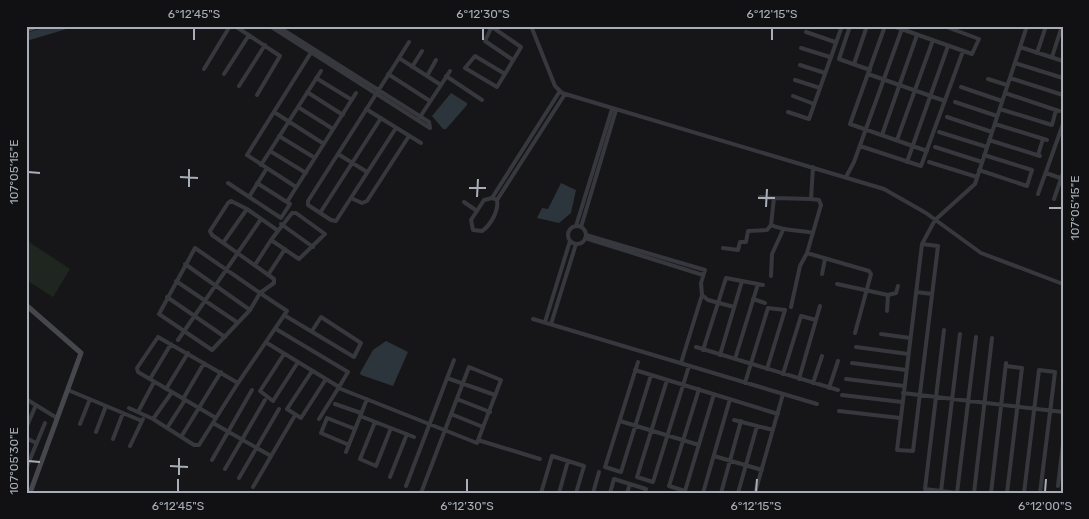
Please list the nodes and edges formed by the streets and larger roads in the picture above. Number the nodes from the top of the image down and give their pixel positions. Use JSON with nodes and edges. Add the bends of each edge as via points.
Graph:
{"nodes":[{"id":1,"x":38,"y":26,"type":"edge"},
{"id":2,"x":230,"y":26,"type":"edge"},
{"id":3,"x":235,"y":26,"type":"edge"},
{"id":4,"x":270,"y":26,"type":"edge"},
{"id":5,"x":277,"y":26,"type":"edge"},
{"id":6,"x":492,"y":26,"type":"edge"},
{"id":7,"x":531,"y":26,"type":"edge"},
{"id":8,"x":842,"y":26,"type":"edge"},
{"id":9,"x":850,"y":26,"type":"edge"},
{"id":10,"x":868,"y":26,"type":"edge"},
{"id":11,"x":885,"y":26,"type":"edge"},
{"id":12,"x":892,"y":26,"type":"edge"},
{"id":13,"x":944,"y":26,"type":"edge"},
{"id":14,"x":1027,"y":26,"type":"edge"},
{"id":15,"x":1046,"y":26,"type":"edge"},
{"id":16,"x":1062,"y":26,"type":"edge"},
{"id":17,"x":902,"y":28,"type":"edge"},
{"id":18,"x":26,"y":30,"type":"edge"},
{"id":19,"x":806,"y":32,"type":"dead end"},
{"id":20,"x":249,"y":35,"type":"junction"},
{"id":21,"x":917,"y":35,"type":"junction"},
{"id":22,"x":933,"y":40,"type":"junction"},
{"id":23,"x":409,"y":42,"type":"dead end"},
{"id":24,"x":835,"y":42,"type":"junction"},
{"id":25,"x":264,"y":45,"type":"junction"},
{"id":26,"x":948,"y":46,"type":"junction"},
{"id":27,"x":1020,"y":47,"type":"junction"},
{"id":28,"x":801,"y":48,"type":"dead end"},
{"id":29,"x":312,"y":51,"type":"junction"},
{"id":30,"x":422,"y":51,"type":"dead end"},
{"id":31,"x":963,"y":51,"type":"junction"},
{"id":32,"x":1037,"y":53,"type":"junction"},
{"id":33,"x":830,"y":57,"type":"junction"},
{"id":34,"x":399,"y":58,"type":"junction"},
{"id":35,"x":1052,"y":58,"type":"junction"},
{"id":36,"x":436,"y":60,"type":"dead end"},
{"id":37,"x":513,"y":60,"type":"junction"},
{"id":38,"x":1063,"y":61,"type":"edge"},
{"id":39,"x":1015,"y":63,"type":"junction"},
{"id":40,"x":854,"y":64,"type":"junction"},
{"id":41,"x":800,"y":65,"type":"dead end"},
{"id":42,"x":412,"y":67,"type":"junction"},
{"id":43,"x":204,"y":69,"type":"dead end"},
{"id":44,"x":321,"y":71,"type":"dead end"},
{"id":45,"x":450,"y":71,"type":"dead end"},
{"id":46,"x":869,"y":72,"type":"junction"},
{"id":47,"x":825,"y":73,"type":"junction"},
{"id":48,"x":224,"y":74,"type":"dead end"},
{"id":49,"x":388,"y":74,"type":"junction"},
{"id":50,"x":505,"y":74,"type":"junction"},
{"id":51,"x":426,"y":76,"type":"junction"},
{"id":52,"x":446,"y":76,"type":"junction"},
{"id":53,"x":316,"y":78,"type":"junction"},
{"id":54,"x":1010,"y":78,"type":"junction"},
{"id":55,"x":1063,"y":78,"type":"edge"},
{"id":56,"x":988,"y":79,"type":"dead end"},
{"id":57,"x":795,"y":80,"type":"dead end"},
{"id":58,"x":884,"y":80,"type":"junction"},
{"id":59,"x":441,"y":85,"type":"junction"},
{"id":60,"x":899,"y":85,"type":"junction"},
{"id":61,"x":1007,"y":85,"type":"junction"},
{"id":62,"x":239,"y":86,"type":"dead end"},
{"id":63,"x":961,"y":87,"type":"dead end"},
{"id":64,"x":820,"y":88,"type":"junction"},
{"id":65,"x":915,"y":90,"type":"junction"},
{"id":66,"x":560,"y":91,"type":"junction"},
{"id":67,"x":307,"y":92,"type":"junction"},
{"id":68,"x":377,"y":92,"type":"junction"},
{"id":69,"x":356,"y":93,"type":"dead end"},
{"id":70,"x":1005,"y":93,"type":"junction"},
{"id":71,"x":565,"y":94,"type":"junction"},
{"id":72,"x":257,"y":95,"type":"dead end"},
{"id":73,"x":1063,"y":95,"type":"edge"},
{"id":74,"x":793,"y":96,"type":"dead end"},
{"id":75,"x":930,"y":96,"type":"junction"},
{"id":76,"x":352,"y":100,"type":"junction"},
{"id":77,"x":482,"y":100,"type":"dead end"},
{"id":78,"x":430,"y":101,"type":"junction"},
{"id":79,"x":945,"y":101,"type":"junction"},
{"id":80,"x":1002,"y":101,"type":"junction"},
{"id":81,"x":956,"y":102,"type":"dead end"},
{"id":82,"x":814,"y":104,"type":"junction"},
{"id":83,"x":298,"y":107,"type":"junction"},
{"id":84,"x":366,"y":109,"type":"junction"},
{"id":85,"x":614,"y":109,"type":"junction"},
{"id":86,"x":1000,"y":109,"type":"junction"},
{"id":87,"x":274,"y":112,"type":"junction"},
{"id":88,"x":788,"y":112,"type":"dead end"},
{"id":89,"x":343,"y":114,"type":"junction"},
{"id":90,"x":420,"y":116,"type":"junction"},
{"id":91,"x":997,"y":116,"type":"junction"},
{"id":92,"x":947,"y":117,"type":"dead end"},
{"id":93,"x":381,"y":118,"type":"junction"},
{"id":94,"x":288,"y":122,"type":"junction"},
{"id":95,"x":995,"y":124,"type":"junction"},
{"id":96,"x":1063,"y":124,"type":"edge"},
{"id":97,"x":396,"y":128,"type":"junction"},
{"id":98,"x":333,"y":129,"type":"junction"},
{"id":99,"x":866,"y":129,"type":"junction"},
{"id":100,"x":940,"y":132,"type":"dead end"},
{"id":101,"x":992,"y":132,"type":"junction"},
{"id":102,"x":882,"y":135,"type":"junction"},
{"id":103,"x":279,"y":136,"type":"junction"},
{"id":104,"x":409,"y":136,"type":"junction"},
{"id":105,"x":897,"y":140,"type":"junction"},
{"id":106,"x":989,"y":140,"type":"junction"},
{"id":107,"x":421,"y":143,"type":"dead end"},
{"id":108,"x":324,"y":144,"type":"junction"},
{"id":109,"x":860,"y":146,"type":"junction"},
{"id":110,"x":912,"y":146,"type":"junction"},
{"id":111,"x":524,"y":147,"type":"junction"},
{"id":112,"x":934,"y":147,"type":"dead end"},
{"id":113,"x":987,"y":147,"type":"junction"},
{"id":114,"x":529,"y":150,"type":"junction"},
{"id":115,"x":270,"y":151,"type":"junction"},
{"id":116,"x":927,"y":151,"type":"junction"},
{"id":117,"x":338,"y":154,"type":"junction"},
{"id":118,"x":984,"y":155,"type":"junction"},
{"id":119,"x":315,"y":158,"type":"junction"},
{"id":120,"x":906,"y":162,"type":"junction"},
{"id":121,"x":929,"y":162,"type":"dead end"},
{"id":122,"x":982,"y":162,"type":"junction"},
{"id":123,"x":352,"y":164,"type":"junction"},
{"id":124,"x":261,"y":165,"type":"junction"},
{"id":125,"x":267,"y":168,"type":"junction"},
{"id":126,"x":980,"y":170,"type":"junction"},
{"id":127,"x":813,"y":171,"type":"junction"},
{"id":128,"x":306,"y":172,"type":"junction"},
{"id":129,"x":367,"y":172,"type":"junction"},
{"id":130,"x":1046,"y":173,"type":"junction"},
{"id":131,"x":1063,"y":173,"type":"edge"},
{"id":132,"x":846,"y":177,"type":"junction"},
{"id":133,"x":977,"y":177,"type":"junction"},
{"id":134,"x":1062,"y":179,"type":"edge"},
{"id":135,"x":228,"y":183,"type":"dead end"},
{"id":136,"x":258,"y":183,"type":"junction"},
{"id":137,"x":296,"y":187,"type":"junction"},
{"id":138,"x":1038,"y":194,"type":"dead end"},
{"id":139,"x":249,"y":197,"type":"junction"},
{"id":140,"x":760,"y":197,"type":"dead end"},
{"id":141,"x":351,"y":198,"type":"junction"},
{"id":142,"x":492,"y":198,"type":"junction"},
{"id":143,"x":774,"y":198,"type":"junction"},
{"id":144,"x":811,"y":199,"type":"junction"},
{"id":145,"x":1054,"y":199,"type":"dead end"},
{"id":146,"x":497,"y":200,"type":"junction"},
{"id":147,"x":287,"y":202,"type":"junction"},
{"id":148,"x":464,"y":202,"type":"dead end"},
{"id":149,"x":247,"y":208,"type":"junction"},
{"id":150,"x":477,"y":211,"type":"junction"},
{"id":151,"x":320,"y":213,"type":"junction"},
{"id":152,"x":262,"y":219,"type":"junction"},
{"id":153,"x":934,"y":220,"type":"junction"},
{"id":154,"x":281,"y":224,"type":"junction"},
{"id":155,"x":771,"y":225,"type":"junction"},
{"id":156,"x":578,"y":226,"type":"junction"},
{"id":157,"x":277,"y":230,"type":"junction"},
{"id":158,"x":783,"y":230,"type":"junction"},
{"id":159,"x":813,"y":233,"type":"junction"},
{"id":160,"x":585,"y":237,"type":"junction"},
{"id":161,"x":271,"y":240,"type":"junction"},
{"id":162,"x":570,"y":241,"type":"junction"},
{"id":163,"x":223,"y":243,"type":"junction"},
{"id":164,"x":576,"y":244,"type":"junction"},
{"id":165,"x":922,"y":244,"type":"junction"},
{"id":166,"x":313,"y":247,"type":"junction"},
{"id":167,"x":723,"y":248,"type":"dead end"},
{"id":168,"x":285,"y":249,"type":"junction"},
{"id":169,"x":807,"y":252,"type":"junction"},
{"id":170,"x":238,"y":253,"type":"junction"},
{"id":171,"x":825,"y":259,"type":"junction"},
{"id":172,"x":185,"y":264,"type":"junction"},
{"id":173,"x":255,"y":266,"type":"junction"},
{"id":174,"x":227,"y":269,"type":"junction"},
{"id":175,"x":268,"y":274,"type":"junction"},
{"id":176,"x":822,"y":274,"type":"dead end"},
{"id":177,"x":771,"y":276,"type":"dead end"},
{"id":178,"x":176,"y":281,"type":"junction"},
{"id":179,"x":742,"y":281,"type":"junction"},
{"id":180,"x":758,"y":284,"type":"junction"},
{"id":181,"x":763,"y":284,"type":"dead end"},
{"id":182,"x":837,"y":284,"type":"dead end"},
{"id":183,"x":1063,"y":284,"type":"edge"},
{"id":184,"x":216,"y":286,"type":"junction"},
{"id":185,"x":898,"y":286,"type":"dead end"},
{"id":186,"x":867,"y":292,"type":"junction"},
{"id":187,"x":916,"y":292,"type":"junction"},
{"id":188,"x":260,"y":293,"type":"junction"},
{"id":189,"x":932,"y":294,"type":"junction"},
{"id":190,"x":702,"y":295,"type":"junction"},
{"id":191,"x":888,"y":296,"type":"junction"},
{"id":192,"x":167,"y":297,"type":"junction"},
{"id":193,"x":753,"y":299,"type":"junction"},
{"id":194,"x":205,"y":301,"type":"junction"},
{"id":195,"x":718,"y":303,"type":"junction"},
{"id":196,"x":765,"y":303,"type":"dead end"},
{"id":197,"x":26,"y":306,"type":"edge"},
{"id":198,"x":820,"y":306,"type":"dead end"},
{"id":199,"x":791,"y":307,"type":"dead end"},
{"id":200,"x":734,"y":308,"type":"junction"},
{"id":201,"x":250,"y":310,"type":"junction"},
{"id":202,"x":886,"y":311,"type":"dead end"},
{"id":203,"x":284,"y":315,"type":"junction"},
{"id":204,"x":195,"y":316,"type":"junction"},
{"id":205,"x":533,"y":319,"type":"dead end"},
{"id":206,"x":816,"y":320,"type":"junction"},
{"id":207,"x":545,"y":322,"type":"junction"},
{"id":208,"x":238,"y":323,"type":"junction"},
{"id":209,"x":551,"y":324,"type":"junction"},
{"id":210,"x":276,"y":329,"type":"junction"},
{"id":211,"x":944,"y":330,"type":"dead end"},
{"id":212,"x":312,"y":331,"type":"junction"},
{"id":213,"x":184,"y":332,"type":"junction"},
{"id":214,"x":855,"y":332,"type":"dead end"},
{"id":215,"x":881,"y":334,"type":"dead end"},
{"id":216,"x":960,"y":334,"type":"dead end"},
{"id":217,"x":225,"y":337,"type":"junction"},
{"id":218,"x":976,"y":337,"type":"dead end"},
{"id":219,"x":910,"y":338,"type":"junction"},
{"id":220,"x":992,"y":338,"type":"dead end"},
{"id":221,"x":178,"y":340,"type":"dead end"},
{"id":222,"x":267,"y":343,"type":"junction"},
{"id":223,"x":171,"y":344,"type":"junction"},
{"id":224,"x":696,"y":347,"type":"dead end"},
{"id":225,"x":856,"y":347,"type":"dead end"},
{"id":226,"x":703,"y":350,"type":"junction"},
{"id":227,"x":188,"y":353,"type":"junction"},
{"id":228,"x":284,"y":354,"type":"junction"},
{"id":229,"x":908,"y":354,"type":"junction"},
{"id":230,"x":720,"y":355,"type":"junction"},
{"id":231,"x":822,"y":356,"type":"dead end"},
{"id":232,"x":735,"y":359,"type":"junction"},
{"id":233,"x":454,"y":360,"type":"dead end"},
{"id":234,"x":838,"y":360,"type":"dead end"},
{"id":235,"x":298,"y":362,"type":"junction"},
{"id":236,"x":638,"y":362,"type":"dead end"},
{"id":237,"x":204,"y":363,"type":"junction"},
{"id":238,"x":680,"y":363,"type":"junction"},
{"id":239,"x":852,"y":363,"type":"dead end"},
{"id":240,"x":751,"y":364,"type":"junction"},
{"id":241,"x":689,"y":366,"type":"junction"},
{"id":242,"x":767,"y":369,"type":"junction"},
{"id":243,"x":635,"y":370,"type":"junction"},
{"id":244,"x":906,"y":370,"type":"junction"},
{"id":245,"x":312,"y":371,"type":"junction"},
{"id":246,"x":220,"y":372,"type":"junction"},
{"id":247,"x":783,"y":374,"type":"junction"},
{"id":248,"x":651,"y":375,"type":"junction"},
{"id":249,"x":447,"y":378,"type":"junction"},
{"id":250,"x":326,"y":379,"type":"junction"},
{"id":251,"x":799,"y":379,"type":"junction"},
{"id":252,"x":846,"y":379,"type":"dead end"},
{"id":253,"x":667,"y":380,"type":"junction"},
{"id":254,"x":152,"y":381,"type":"junction"},
{"id":255,"x":238,"y":382,"type":"junction"},
{"id":256,"x":745,"y":383,"type":"junction"},
{"id":257,"x":813,"y":383,"type":"junction"},
{"id":258,"x":463,"y":384,"type":"junction"},
{"id":259,"x":683,"y":385,"type":"junction"},
{"id":260,"x":904,"y":386,"type":"junction"},
{"id":261,"x":340,"y":388,"type":"junction"},
{"id":262,"x":829,"y":388,"type":"junction"},
{"id":263,"x":166,"y":389,"type":"junction"},
{"id":264,"x":699,"y":389,"type":"junction"},
{"id":265,"x":68,"y":390,"type":"junction"},
{"id":266,"x":252,"y":390,"type":"dead end"},
{"id":267,"x":838,"y":390,"type":"dead end"},
{"id":268,"x":172,"y":392,"type":"junction"},
{"id":269,"x":903,"y":393,"type":"junction"},
{"id":270,"x":714,"y":394,"type":"junction"},
{"id":271,"x":783,"y":394,"type":"junction"},
{"id":272,"x":495,"y":395,"type":"junction"},
{"id":273,"x":842,"y":395,"type":"dead end"},
{"id":274,"x":920,"y":395,"type":"junction"},
{"id":275,"x":936,"y":397,"type":"junction"},
{"id":276,"x":952,"y":398,"type":"junction"},
{"id":277,"x":26,"y":399,"type":"edge"},
{"id":278,"x":90,"y":399,"type":"junction"},
{"id":279,"x":184,"y":399,"type":"junction"},
{"id":280,"x":367,"y":399,"type":"junction"},
{"id":281,"x":457,"y":399,"type":"junction"},
{"id":282,"x":730,"y":399,"type":"junction"},
{"id":283,"x":266,"y":400,"type":"dead end"},
{"id":284,"x":968,"y":400,"type":"junction"},
{"id":285,"x":902,"y":402,"type":"junction"},
{"id":286,"x":985,"y":402,"type":"junction"},
{"id":287,"x":335,"y":404,"type":"dead end"},
{"id":288,"x":817,"y":404,"type":"dead end"},
{"id":289,"x":1002,"y":404,"type":"junction"},
{"id":290,"x":36,"y":405,"type":"junction"},
{"id":291,"x":106,"y":406,"type":"junction"},
{"id":292,"x":1018,"y":406,"type":"junction"},
{"id":293,"x":129,"y":408,"type":"dead end"},
{"id":294,"x":1034,"y":408,"type":"junction"},
{"id":295,"x":200,"y":409,"type":"junction"},
{"id":296,"x":279,"y":410,"type":"dead end"},
{"id":297,"x":1050,"y":410,"type":"junction"},
{"id":298,"x":839,"y":411,"type":"dead end"},
{"id":299,"x":138,"y":412,"type":"junction"},
{"id":300,"x":490,"y":412,"type":"junction"},
{"id":301,"x":1063,"y":412,"type":"edge"},
{"id":302,"x":123,"y":414,"type":"junction"},
{"id":303,"x":361,"y":414,"type":"junction"},
{"id":304,"x":451,"y":414,"type":"junction"},
{"id":305,"x":778,"y":414,"type":"junction"},
{"id":306,"x":144,"y":415,"type":"junction"},
{"id":307,"x":294,"y":417,"type":"dead end"},
{"id":308,"x":58,"y":418,"type":"junction"},
{"id":309,"x":216,"y":418,"type":"junction"},
{"id":310,"x":900,"y":418,"type":"junction"},
{"id":311,"x":153,"y":419,"type":"junction"},
{"id":312,"x":319,"y":420,"type":"dead end"},
{"id":313,"x":734,"y":420,"type":"dead end"},
{"id":314,"x":620,"y":421,"type":"junction"},
{"id":315,"x":741,"y":421,"type":"junction"},
{"id":316,"x":142,"y":422,"type":"junction"},
{"id":317,"x":375,"y":422,"type":"junction"},
{"id":318,"x":45,"y":423,"type":"dead end"},
{"id":319,"x":213,"y":423,"type":"junction"},
{"id":320,"x":80,"y":424,"type":"dead end"},
{"id":321,"x":430,"y":424,"type":"junction"},
{"id":322,"x":636,"y":426,"type":"junction"},
{"id":323,"x":757,"y":426,"type":"junction"},
{"id":324,"x":27,"y":427,"type":"edge"},
{"id":325,"x":483,"y":427,"type":"junction"},
{"id":326,"x":167,"y":428,"type":"junction"},
{"id":327,"x":391,"y":428,"type":"junction"},
{"id":328,"x":355,"y":429,"type":"junction"},
{"id":329,"x":445,"y":430,"type":"junction"},
{"id":330,"x":651,"y":430,"type":"junction"},
{"id":331,"x":773,"y":430,"type":"junction"},
{"id":332,"x":96,"y":432,"type":"dead end"},
{"id":333,"x":228,"y":432,"type":"junction"},
{"id":334,"x":407,"y":434,"type":"junction"},
{"id":335,"x":668,"y":435,"type":"junction"},
{"id":336,"x":181,"y":437,"type":"junction"},
{"id":337,"x":414,"y":437,"type":"dead end"},
{"id":338,"x":26,"y":438,"type":"edge"},
{"id":339,"x":113,"y":439,"type":"dead end"},
{"id":340,"x":242,"y":440,"type":"junction"},
{"id":341,"x":478,"y":440,"type":"junction"},
{"id":342,"x":683,"y":440,"type":"junction"},
{"id":343,"x":36,"y":442,"type":"junction"},
{"id":344,"x":1063,"y":444,"type":"edge"},
{"id":345,"x":349,"y":445,"type":"junction"},
{"id":346,"x":699,"y":445,"type":"junction"},
{"id":347,"x":130,"y":446,"type":"dead end"},
{"id":348,"x":257,"y":448,"type":"junction"},
{"id":349,"x":346,"y":452,"type":"dead end"},
{"id":350,"x":271,"y":456,"type":"junction"},
{"id":351,"x":714,"y":456,"type":"junction"},
{"id":352,"x":540,"y":459,"type":"dead end"},
{"id":353,"x":212,"y":460,"type":"dead end"},
{"id":354,"x":568,"y":461,"type":"junction"},
{"id":355,"x":730,"y":461,"type":"junction"},
{"id":356,"x":746,"y":465,"type":"junction"},
{"id":357,"x":26,"y":469,"type":"edge"},
{"id":358,"x":225,"y":469,"type":"dead end"},
{"id":359,"x":762,"y":470,"type":"junction"},
{"id":360,"x":599,"y":472,"type":"dead end"},
{"id":361,"x":390,"y":477,"type":"dead end"},
{"id":362,"x":239,"y":478,"type":"dead end"},
{"id":363,"x":630,"y":484,"type":"junction"},
{"id":364,"x":406,"y":486,"type":"dead end"},
{"id":365,"x":1058,"y":486,"type":"dead end"},
{"id":366,"x":253,"y":487,"type":"dead end"},
{"id":367,"x":941,"y":491,"type":"junction"},
{"id":368,"x":30,"y":493,"type":"edge"},
{"id":369,"x":421,"y":493,"type":"edge"},
{"id":370,"x":541,"y":493,"type":"edge"},
{"id":371,"x":559,"y":493,"type":"edge"},
{"id":372,"x":576,"y":493,"type":"edge"},
{"id":373,"x":593,"y":493,"type":"edge"},
{"id":374,"x":610,"y":493,"type":"edge"},
{"id":375,"x":627,"y":493,"type":"edge"},
{"id":376,"x":645,"y":493,"type":"edge"},
{"id":377,"x":703,"y":493,"type":"edge"},
{"id":378,"x":721,"y":493,"type":"edge"},
{"id":379,"x":738,"y":493,"type":"edge"},
{"id":380,"x":755,"y":493,"type":"edge"},
{"id":381,"x":957,"y":493,"type":"edge"},
{"id":382,"x":974,"y":493,"type":"edge"},
{"id":383,"x":991,"y":493,"type":"edge"},
{"id":384,"x":1007,"y":493,"type":"edge"},
{"id":385,"x":1024,"y":493,"type":"edge"},
{"id":386,"x":1040,"y":493,"type":"edge"}],
"edges":[{"from":1,"to":18,"type":"street"},
{"from":2,"to":43,"type":"street"},
{"from":3,"to":20,"type":"street"},
{"from":4,"to":29,"type":"street"},
{"from":5,"to":29,"type":"street"},
{"from":6,"to":37,"type":"street","via":[[520,46]]},
{"from":6,"to":37,"type":"street","via":[[485,42]]},
{"from":7,"to":66,"type":"street","via":[[555,86]]},
{"from":8,"to":24,"type":"street"},
{"from":9,"to":40,"type":"street","via":[[839,59]]},
{"from":10,"to":40,"type":"street"},
{"from":11,"to":46,"type":"street"},
{"from":12,"to":17,"type":"street"},
{"from":13,"to":31,"type":"street","via":[[979,39],[972,54]]},
{"from":14,"to":27,"type":"street"},
{"from":15,"to":32,"type":"street"},
{"from":16,"to":35,"type":"street"},
{"from":17,"to":21,"type":"street"},
{"from":17,"to":58,"type":"street"},
{"from":19,"to":24,"type":"street"},
{"from":20,"to":25,"type":"street"},
{"from":20,"to":48,"type":"street"},
{"from":21,"to":22,"type":"street"},
{"from":21,"to":60,"type":"street"},
{"from":22,"to":26,"type":"street"},
{"from":22,"to":65,"type":"street"},
{"from":23,"to":34,"type":"street"},
{"from":24,"to":33,"type":"street"},
{"from":25,"to":62,"type":"street"},
{"from":25,"to":72,"type":"street","via":[[280,58]]},
{"from":26,"to":31,"type":"street"},
{"from":26,"to":75,"type":"street"},
{"from":27,"to":32,"type":"street"},
{"from":27,"to":39,"type":"street"},
{"from":28,"to":33,"type":"street"},
{"from":29,"to":68,"type":"street"},
{"from":29,"to":87,"type":"street"},
{"from":30,"to":42,"type":"street"},
{"from":31,"to":79,"type":"street"},
{"from":32,"to":35,"type":"street"},
{"from":33,"to":47,"type":"street"},
{"from":34,"to":42,"type":"street"},
{"from":34,"to":49,"type":"street"},
{"from":35,"to":38,"type":"street"},
{"from":36,"to":51,"type":"street"},
{"from":37,"to":50,"type":"street"},
{"from":39,"to":54,"type":"street"},
{"from":39,"to":55,"type":"street"},
{"from":40,"to":46,"type":"street"},
{"from":41,"to":47,"type":"street"},
{"from":42,"to":51,"type":"street"},
{"from":44,"to":53,"type":"street"},
{"from":45,"to":52,"type":"street"},
{"from":46,"to":58,"type":"street"},
{"from":46,"to":99,"type":"street","via":[[850,124]]},
{"from":47,"to":64,"type":"street"},
{"from":49,"to":68,"type":"street"},
{"from":49,"to":78,"type":"street"},
{"from":50,"to":50,"type":"street","via":[[495,88],[465,68],[475,56]]},
{"from":51,"to":59,"type":"street"},
{"from":52,"to":59,"type":"street"},
{"from":52,"to":77,"type":"street"},
{"from":53,"to":67,"type":"street"},
{"from":53,"to":76,"type":"street"},
{"from":54,"to":61,"type":"street"},
{"from":54,"to":73,"type":"street"},
{"from":56,"to":61,"type":"street"},
{"from":57,"to":64,"type":"street"},
{"from":58,"to":60,"type":"street"},
{"from":58,"to":99,"type":"street"},
{"from":59,"to":78,"type":"street"},
{"from":60,"to":65,"type":"street"},
{"from":60,"to":102,"type":"street"},
{"from":61,"to":70,"type":"street"},
{"from":63,"to":80,"type":"street"},
{"from":64,"to":82,"type":"street"},
{"from":65,"to":75,"type":"street"},
{"from":65,"to":105,"type":"street"},
{"from":66,"to":71,"type":"street"},
{"from":66,"to":111,"type":"street"},
{"from":67,"to":83,"type":"street"},
{"from":67,"to":89,"type":"street"},
{"from":68,"to":84,"type":"street"},
{"from":68,"to":90,"type":"street"},
{"from":68,"to":90,"type":"street","via":[[430,128],[429,122]]},
{"from":69,"to":76,"type":"street"},
{"from":70,"to":80,"type":"street"},
{"from":70,"to":86,"type":"street","via":[[1058,110],[1052,125]]},
{"from":71,"to":85,"type":"street"},
{"from":71,"to":114,"type":"street"},
{"from":74,"to":82,"type":"street"},
{"from":75,"to":79,"type":"street"},
{"from":75,"to":110,"type":"street"},
{"from":76,"to":89,"type":"street"},
{"from":78,"to":90,"type":"street"},
{"from":79,"to":116,"type":"street"},
{"from":80,"to":86,"type":"street"},
{"from":81,"to":91,"type":"street"},
{"from":82,"to":88,"type":"street","via":[[810,119]]},
{"from":83,"to":94,"type":"street"},
{"from":83,"to":98,"type":"street"},
{"from":84,"to":93,"type":"street"},
{"from":84,"to":117,"type":"street"},
{"from":85,"to":127,"type":"street"},
{"from":85,"to":156,"type":"street"},
{"from":86,"to":91,"type":"street"},
{"from":87,"to":94,"type":"street"},
{"from":87,"to":124,"type":"street","via":[[248,153]]},
{"from":89,"to":98,"type":"street"},
{"from":91,"to":95,"type":"street"},
{"from":92,"to":101,"type":"street"},
{"from":93,"to":97,"type":"street"},
{"from":93,"to":123,"type":"street"},
{"from":94,"to":103,"type":"street"},
{"from":94,"to":108,"type":"street"},
{"from":95,"to":101,"type":"street"},
{"from":95,"to":106,"type":"street","via":[[1045,139],[1039,155]]},
{"from":96,"to":130,"type":"street"},
{"from":97,"to":104,"type":"street"},
{"from":97,"to":129,"type":"street"},
{"from":98,"to":108,"type":"street"},
{"from":99,"to":102,"type":"street"},
{"from":99,"to":109,"type":"street"},
{"from":100,"to":113,"type":"street"},
{"from":101,"to":106,"type":"street"},
{"from":102,"to":105,"type":"street"},
{"from":103,"to":115,"type":"street"},
{"from":103,"to":119,"type":"street"},
{"from":104,"to":107,"type":"street"},
{"from":104,"to":141,"type":"street","via":[[367,201],[362,203]]},
{"from":105,"to":110,"type":"street"},
{"from":106,"to":113,"type":"street"},
{"from":108,"to":119,"type":"street"},
{"from":109,"to":120,"type":"street"},
{"from":109,"to":132,"type":"street"},
{"from":110,"to":116,"type":"street"},
{"from":110,"to":120,"type":"street"},
{"from":111,"to":114,"type":"street"},
{"from":111,"to":142,"type":"street"},
{"from":112,"to":122,"type":"street"},
{"from":113,"to":118,"type":"street"},
{"from":114,"to":146,"type":"street"},
{"from":115,"to":124,"type":"street"},
{"from":115,"to":128,"type":"street"},
{"from":116,"to":120,"type":"street","via":[[922,166]]},
{"from":117,"to":123,"type":"street"},
{"from":117,"to":151,"type":"street","via":[[308,202]]},
{"from":118,"to":122,"type":"street"},
{"from":118,"to":126,"type":"street","via":[[1032,170],[1030,178],[1027,186]]},
{"from":119,"to":128,"type":"street"},
{"from":121,"to":133,"type":"street"},
{"from":122,"to":126,"type":"street"},
{"from":123,"to":129,"type":"street"},
{"from":123,"to":151,"type":"street"},
{"from":124,"to":125,"type":"street"},
{"from":125,"to":136,"type":"street"},
{"from":125,"to":137,"type":"street"},
{"from":126,"to":133,"type":"street"},
{"from":127,"to":132,"type":"street"},
{"from":127,"to":144,"type":"street"},
{"from":128,"to":137,"type":"street"},
{"from":129,"to":141,"type":"street"},
{"from":130,"to":134,"type":"street"},
{"from":130,"to":138,"type":"street"},
{"from":131,"to":134,"type":"street"},
{"from":132,"to":153,"type":"street","via":[[892,192]]},
{"from":133,"to":153,"type":"street","via":[[975,184]]},
{"from":134,"to":145,"type":"street"},
{"from":135,"to":139,"type":"street"},
{"from":136,"to":139,"type":"street"},
{"from":136,"to":147,"type":"street"},
{"from":137,"to":147,"type":"street"},
{"from":139,"to":147,"type":"street","via":[[281,218],[290,204]]},
{"from":140,"to":143,"type":"street"},
{"from":141,"to":151,"type":"street","via":[[336,221]]},
{"from":142,"to":146,"type":"street"},
{"from":142,"to":150,"type":"street","via":[[484,200]]},
{"from":143,"to":144,"type":"street"},
{"from":143,"to":155,"type":"street"},
{"from":144,"to":159,"type":"street","via":[[821,203]]},
{"from":146,"to":150,"type":"street","via":[[498,208],[482,231],[473,230],[470,225]]},
{"from":148,"to":150,"type":"street"},
{"from":149,"to":152,"type":"street"},
{"from":149,"to":163,"type":"street"},
{"from":149,"to":163,"type":"street","via":[[233,201],[228,203],[210,231]]},
{"from":152,"to":157,"type":"street"},
{"from":152,"to":170,"type":"street"},
{"from":153,"to":165,"type":"street"},
{"from":153,"to":183,"type":"street","via":[[981,253]]},
{"from":154,"to":157,"type":"street"},
{"from":154,"to":166,"type":"street"},
{"from":154,"to":166,"type":"street","via":[[294,212],[323,230],[325,235]]},
{"from":155,"to":158,"type":"street"},
{"from":155,"to":167,"type":"street","via":[[767,230],[748,231],[746,242],[740,242],[739,250]]},
{"from":156,"to":160,"type":"street"},
{"from":156,"to":162,"type":"street","via":[[568,233]]},
{"from":157,"to":161,"type":"street"},
{"from":158,"to":159,"type":"street","via":[[790,228]]},
{"from":158,"to":177,"type":"street","via":[[772,254]]},
{"from":159,"to":169,"type":"street"},
{"from":160,"to":164,"type":"street"},
{"from":160,"to":190,"type":"street","via":[[705,270]]},
{"from":161,"to":168,"type":"street"},
{"from":161,"to":173,"type":"street"},
{"from":162,"to":164,"type":"street"},
{"from":162,"to":207,"type":"street"},
{"from":163,"to":170,"type":"street"},
{"from":164,"to":209,"type":"street"},
{"from":165,"to":187,"type":"street"},
{"from":165,"to":189,"type":"street","via":[[938,246]]},
{"from":166,"to":168,"type":"street","via":[[299,259]]},
{"from":168,"to":175,"type":"street"},
{"from":169,"to":171,"type":"street"},
{"from":169,"to":199,"type":"street","via":[[800,266]]},
{"from":170,"to":173,"type":"street"},
{"from":170,"to":174,"type":"street"},
{"from":171,"to":176,"type":"street"},
{"from":171,"to":186,"type":"street","via":[[870,272]]},
{"from":172,"to":174,"type":"street","via":[[195,248]]},
{"from":172,"to":178,"type":"street"},
{"from":172,"to":184,"type":"street"},
{"from":173,"to":175,"type":"street"},
{"from":174,"to":184,"type":"street"},
{"from":174,"to":188,"type":"street"},
{"from":175,"to":188,"type":"street","via":[[275,282]]},
{"from":178,"to":192,"type":"street"},
{"from":178,"to":194,"type":"street"},
{"from":179,"to":180,"type":"street"},
{"from":179,"to":195,"type":"street","via":[[726,278]]},
{"from":179,"to":200,"type":"street"},
{"from":180,"to":181,"type":"street"},
{"from":180,"to":193,"type":"street"},
{"from":182,"to":186,"type":"street"},
{"from":184,"to":194,"type":"street"},
{"from":184,"to":201,"type":"street"},
{"from":185,"to":191,"type":"street","via":[[896,293]]},
{"from":186,"to":191,"type":"street"},
{"from":186,"to":214,"type":"street"},
{"from":187,"to":189,"type":"street"},
{"from":187,"to":219,"type":"street"},
{"from":188,"to":201,"type":"street"},
{"from":188,"to":203,"type":"street","via":[[286,311]]},
{"from":189,"to":274,"type":"street"},
{"from":190,"to":195,"type":"street"},
{"from":190,"to":238,"type":"street"},
{"from":191,"to":202,"type":"street"},
{"from":192,"to":204,"type":"street"},
{"from":192,"to":213,"type":"street","via":[[160,315]]},
{"from":193,"to":196,"type":"street"},
{"from":193,"to":232,"type":"street"},
{"from":194,"to":204,"type":"street"},
{"from":194,"to":208,"type":"street"},
{"from":195,"to":200,"type":"street"},
{"from":195,"to":226,"type":"street"},
{"from":197,"to":265,"type":"street","via":[[80,350]]},
{"from":198,"to":206,"type":"street"},
{"from":200,"to":230,"type":"street"},
{"from":201,"to":208,"type":"street"},
{"from":203,"to":210,"type":"street"},
{"from":203,"to":212,"type":"street"},
{"from":204,"to":213,"type":"street"},
{"from":204,"to":217,"type":"street"},
{"from":205,"to":207,"type":"street"},
{"from":206,"to":247,"type":"street","via":[[801,316]]},
{"from":206,"to":251,"type":"street"},
{"from":207,"to":209,"type":"street"},
{"from":208,"to":217,"type":"street"},
{"from":209,"to":238,"type":"street"},
{"from":210,"to":222,"type":"street"},
{"from":210,"to":261,"type":"street","via":[[348,372]]},
{"from":211,"to":275,"type":"street"},
{"from":212,"to":212,"type":"street","via":[[321,318],[361,343],[354,356]]},
{"from":213,"to":217,"type":"street","via":[[210,350]]},
{"from":213,"to":221,"type":"street"},
{"from":215,"to":219,"type":"street"},
{"from":216,"to":276,"type":"street"},
{"from":218,"to":284,"type":"street"},
{"from":219,"to":229,"type":"street"},
{"from":220,"to":286,"type":"street"},
{"from":222,"to":228,"type":"street"},
{"from":222,"to":255,"type":"street"},
{"from":223,"to":227,"type":"street"},
{"from":223,"to":254,"type":"street"},
{"from":223,"to":254,"type":"street","via":[[157,337],[137,368]]},
{"from":224,"to":226,"type":"street"},
{"from":225,"to":229,"type":"street"},
{"from":226,"to":230,"type":"street"},
{"from":227,"to":237,"type":"street"},
{"from":227,"to":263,"type":"street"},
{"from":228,"to":235,"type":"street"},
{"from":228,"to":235,"type":"street","via":[[260,391],[273,401]]},
{"from":229,"to":244,"type":"street"},
{"from":230,"to":232,"type":"street"},
{"from":231,"to":257,"type":"street"},
{"from":232,"to":240,"type":"street"},
{"from":233,"to":249,"type":"street"},
{"from":234,"to":262,"type":"street"},
{"from":235,"to":245,"type":"street"},
{"from":236,"to":243,"type":"street"},
{"from":237,"to":246,"type":"street"},
{"from":237,"to":279,"type":"street"},
{"from":238,"to":241,"type":"street"},
{"from":239,"to":244,"type":"street"},
{"from":240,"to":242,"type":"street"},
{"from":240,"to":242,"type":"street","via":[[768,308],[785,310]]},
{"from":240,"to":256,"type":"street"},
{"from":241,"to":256,"type":"street"},
{"from":241,"to":259,"type":"street"},
{"from":242,"to":247,"type":"street"},
{"from":243,"to":248,"type":"street"},
{"from":243,"to":314,"type":"street"},
{"from":244,"to":260,"type":"street"},
{"from":245,"to":250,"type":"street"},
{"from":245,"to":250,"type":"street","via":[[287,409],[301,418]]},
{"from":246,"to":255,"type":"street"},
{"from":246,"to":295,"type":"street"},
{"from":247,"to":251,"type":"street"},
{"from":248,"to":253,"type":"street"},
{"from":248,"to":322,"type":"street"},
{"from":249,"to":258,"type":"street"},
{"from":249,"to":321,"type":"street"},
{"from":250,"to":261,"type":"street"},
{"from":251,"to":257,"type":"street"},
{"from":252,"to":260,"type":"street"},
{"from":253,"to":259,"type":"street"},
{"from":253,"to":330,"type":"street"},
{"from":254,"to":263,"type":"street"},
{"from":254,"to":299,"type":"street"},
{"from":255,"to":309,"type":"street"},
{"from":256,"to":271,"type":"street"},
{"from":257,"to":262,"type":"street"},
{"from":258,"to":272,"type":"street"},
{"from":258,"to":272,"type":"street","via":[[469,367],[501,380]]},
{"from":258,"to":281,"type":"street"},
{"from":259,"to":264,"type":"street"},
{"from":259,"to":335,"type":"street"},
{"from":260,"to":269,"type":"street"},
{"from":261,"to":280,"type":"street"},
{"from":261,"to":312,"type":"street"},
{"from":262,"to":267,"type":"street"},
{"from":263,"to":268,"type":"street"},
{"from":264,"to":270,"type":"street"},
{"from":264,"to":342,"type":"street"},
{"from":265,"to":278,"type":"street"},
{"from":265,"to":308,"type":"street"},
{"from":266,"to":333,"type":"street"},
{"from":268,"to":279,"type":"street"},
{"from":268,"to":311,"type":"street"},
{"from":269,"to":274,"type":"street"},
{"from":269,"to":285,"type":"street"},
{"from":270,"to":282,"type":"street"},
{"from":270,"to":346,"type":"street"},
{"from":271,"to":288,"type":"street"},
{"from":271,"to":305,"type":"street"},
{"from":272,"to":300,"type":"street"},
{"from":273,"to":285,"type":"street"},
{"from":274,"to":275,"type":"street"},
{"from":274,"to":310,"type":"street","via":[[913,451],[897,450]]},
{"from":275,"to":276,"type":"street"},
{"from":275,"to":367,"type":"street","via":[[925,489]]},
{"from":276,"to":284,"type":"street"},
{"from":276,"to":367,"type":"street"},
{"from":277,"to":290,"type":"street"},
{"from":278,"to":291,"type":"street"},
{"from":278,"to":320,"type":"street"},
{"from":279,"to":295,"type":"street"},
{"from":279,"to":326,"type":"street"},
{"from":280,"to":303,"type":"street"},
{"from":280,"to":321,"type":"street"},
{"from":281,"to":300,"type":"street"},
{"from":281,"to":304,"type":"street"},
{"from":282,"to":305,"type":"street"},
{"from":282,"to":351,"type":"street"},
{"from":283,"to":340,"type":"street"},
{"from":284,"to":286,"type":"street"},
{"from":284,"to":381,"type":"street"},
{"from":285,"to":310,"type":"street"},
{"from":286,"to":289,"type":"street"},
{"from":286,"to":382,"type":"street"},
{"from":287,"to":303,"type":"street"},
{"from":289,"to":292,"type":"street"},
{"from":289,"to":292,"type":"street","via":[[1006,365],[1022,368]]},
{"from":289,"to":383,"type":"street"},
{"from":290,"to":308,"type":"street"},
{"from":290,"to":324,"type":"street"},
{"from":291,"to":302,"type":"street"},
{"from":291,"to":332,"type":"street"},
{"from":292,"to":294,"type":"street"},
{"from":292,"to":384,"type":"street"},
{"from":293,"to":299,"type":"street"},
{"from":294,"to":297,"type":"street"},
{"from":294,"to":297,"type":"street","via":[[1038,370],[1055,372]]},
{"from":294,"to":385,"type":"street"},
{"from":295,"to":309,"type":"street"},
{"from":295,"to":336,"type":"street"},
{"from":296,"to":348,"type":"street"},
{"from":297,"to":301,"type":"street"},
{"from":297,"to":386,"type":"street"},
{"from":298,"to":310,"type":"street"},
{"from":299,"to":306,"type":"street"},
{"from":300,"to":325,"type":"street"},
{"from":302,"to":316,"type":"street"},
{"from":302,"to":339,"type":"street"},
{"from":303,"to":317,"type":"street"},
{"from":303,"to":328,"type":"street"},
{"from":304,"to":325,"type":"street"},
{"from":304,"to":329,"type":"street"},
{"from":305,"to":331,"type":"street"},
{"from":306,"to":311,"type":"street"},
{"from":306,"to":316,"type":"street"},
{"from":307,"to":350,"type":"street"},
{"from":308,"to":368,"type":"street"},
{"from":309,"to":319,"type":"street"},
{"from":311,"to":326,"type":"street"},
{"from":313,"to":315,"type":"street"},
{"from":314,"to":322,"type":"street"},
{"from":314,"to":322,"type":"street","via":[[606,467],[613,470],[621,472]]},
{"from":315,"to":323,"type":"street"},
{"from":315,"to":355,"type":"street"},
{"from":316,"to":347,"type":"street"},
{"from":317,"to":327,"type":"street"},
{"from":317,"to":327,"type":"street","via":[[360,459],[376,466]]},
{"from":318,"to":343,"type":"street"},
{"from":319,"to":333,"type":"street"},
{"from":319,"to":336,"type":"street","via":[[198,446]]},
{"from":321,"to":329,"type":"street"},
{"from":321,"to":364,"type":"street"},
{"from":322,"to":330,"type":"street"},
{"from":323,"to":331,"type":"street"},
{"from":323,"to":356,"type":"street"},
{"from":325,"to":341,"type":"street"},
{"from":326,"to":336,"type":"street"},
{"from":327,"to":334,"type":"street"},
{"from":328,"to":345,"type":"street"},
{"from":328,"to":345,"type":"street","via":[[327,418],[320,433]]},
{"from":329,"to":341,"type":"street","via":[[477,443]]},
{"from":329,"to":369,"type":"street"},
{"from":330,"to":335,"type":"street"},
{"from":330,"to":335,"type":"street","via":[[637,476],[653,482]]},
{"from":331,"to":359,"type":"street"},
{"from":333,"to":340,"type":"street"},
{"from":333,"to":353,"type":"street"},
{"from":334,"to":337,"type":"street"},
{"from":334,"to":361,"type":"street"},
{"from":335,"to":342,"type":"street"},
{"from":338,"to":343,"type":"street"},
{"from":340,"to":348,"type":"street"},
{"from":340,"to":358,"type":"street"},
{"from":341,"to":352,"type":"street"},
{"from":342,"to":346,"type":"street"},
{"from":342,"to":346,"type":"street","via":[[669,486],[677,489],[685,491]]},
{"from":343,"to":357,"type":"street"},
{"from":344,"to":365,"type":"street"},
{"from":345,"to":349,"type":"street"},
{"from":348,"to":350,"type":"street"},
{"from":348,"to":362,"type":"street"},
{"from":350,"to":366,"type":"street"},
{"from":351,"to":355,"type":"street"},
{"from":351,"to":377,"type":"street"},
{"from":354,"to":370,"type":"street","via":[[552,456]]},
{"from":354,"to":371,"type":"street"},
{"from":354,"to":372,"type":"street","via":[[584,466]]},
{"from":355,"to":356,"type":"street"},
{"from":355,"to":378,"type":"street"},
{"from":356,"to":359,"type":"street"},
{"from":356,"to":379,"type":"street"},
{"from":359,"to":380,"type":"street"},
{"from":360,"to":373,"type":"street"},
{"from":363,"to":374,"type":"street","via":[[614,479]]},
{"from":363,"to":375,"type":"street"},
{"from":363,"to":376,"type":"street","via":[[646,489]]},
{"from":367,"to":381,"type":"street"}]}
